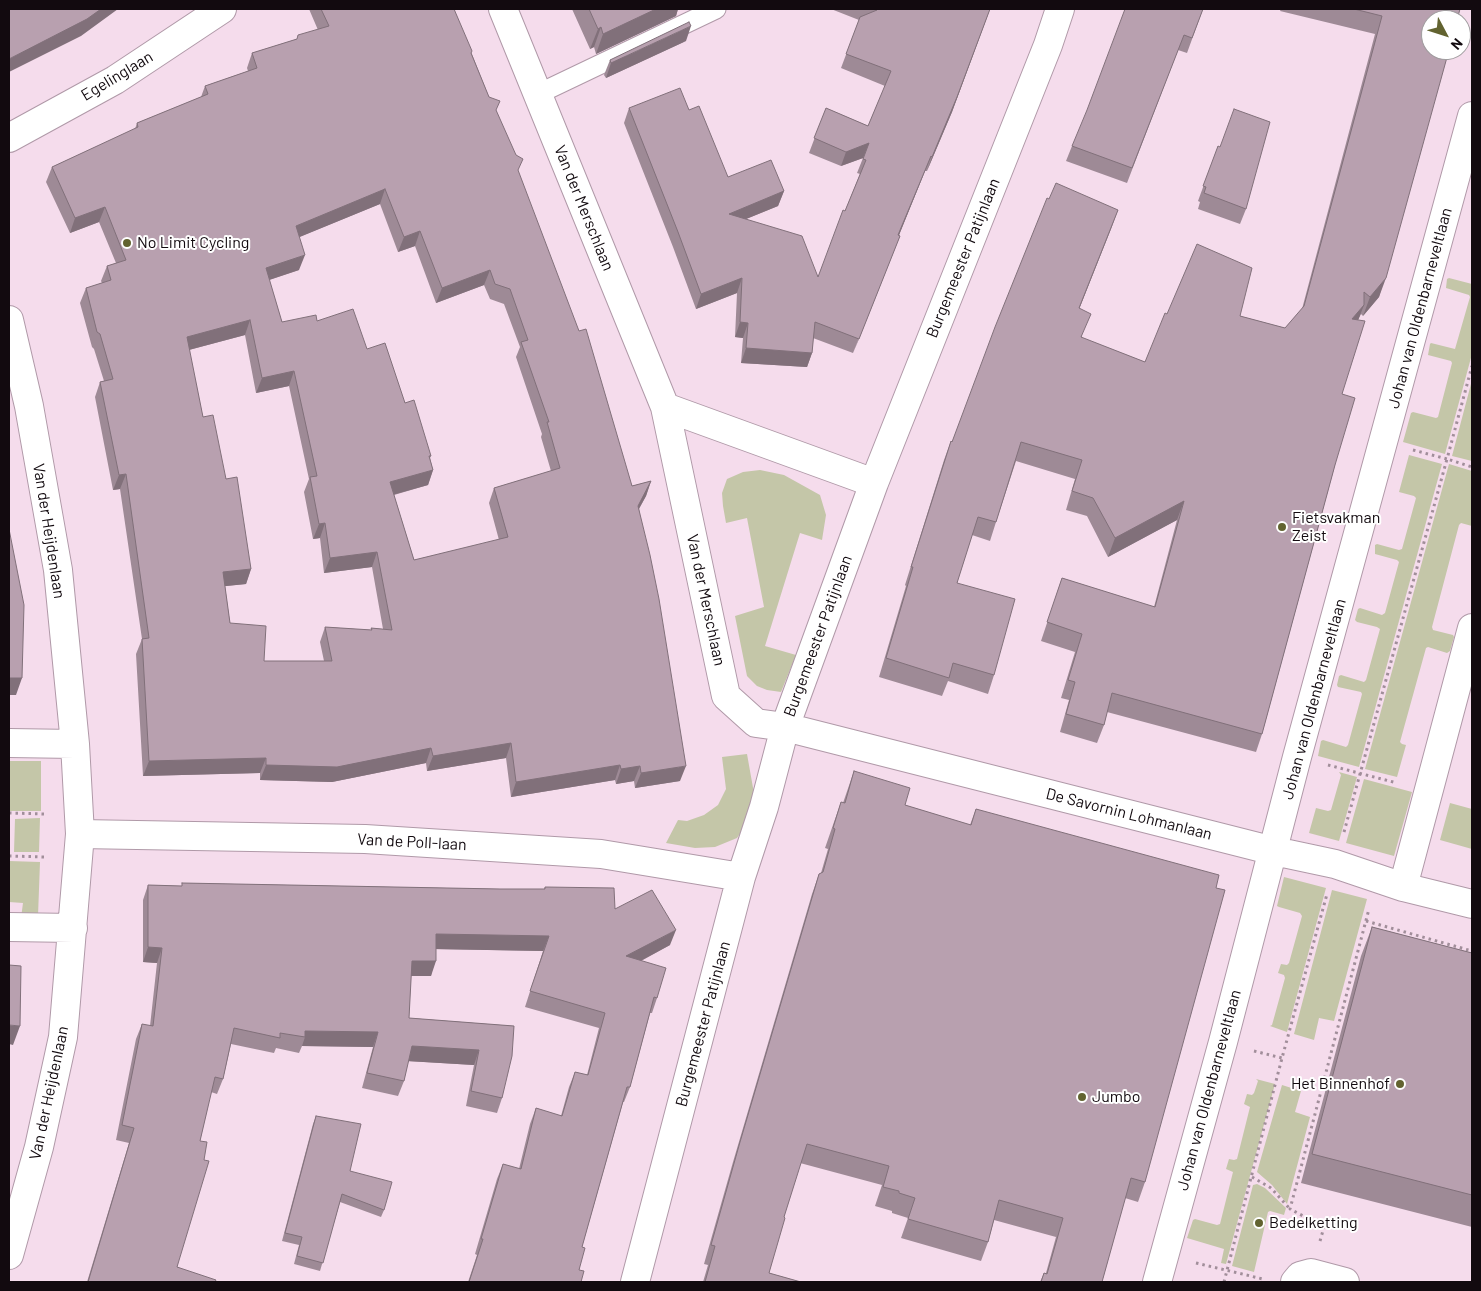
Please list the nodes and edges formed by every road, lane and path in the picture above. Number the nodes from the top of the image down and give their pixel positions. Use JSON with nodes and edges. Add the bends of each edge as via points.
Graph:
{"nodes":[{"id":1,"x":222,"y":9,"type":"edge"},
{"id":2,"x":503,"y":9,"type":"edge"},
{"id":3,"x":716,"y":9,"type":"edge"},
{"id":4,"x":1060,"y":9,"type":"edge"},
{"id":5,"x":538,"y":94,"type":"junction"},
{"id":6,"x":1472,"y":116,"type":"edge"},
{"id":7,"x":9,"y":138,"type":"edge"},
{"id":8,"x":9,"y":320,"type":"edge"},
{"id":9,"x":1472,"y":366,"type":"edge"},
{"id":10,"x":665,"y":406,"type":"junction"},
{"id":11,"x":1447,"y":459,"type":"dead end"},
{"id":12,"x":874,"y":483,"type":"junction"},
{"id":13,"x":1472,"y":628,"type":"edge"},
{"id":14,"x":785,"y":727,"type":"junction"},
{"id":15,"x":9,"y":743,"type":"edge"},
{"id":16,"x":75,"y":744,"type":"junction"},
{"id":17,"x":1297,"y":757,"type":"junction"},
{"id":18,"x":1430,"y":788,"type":"junction"},
{"id":19,"x":9,"y":813,"type":"edge"},
{"id":20,"x":49,"y":814,"type":"dead end"},
{"id":21,"x":80,"y":834,"type":"junction"},
{"id":22,"x":1274,"y":851,"type":"junction"},
{"id":23,"x":9,"y":856,"type":"edge"},
{"id":24,"x":47,"y":857,"type":"dead end"},
{"id":25,"x":741,"y":877,"type":"junction"},
{"id":26,"x":1403,"y":887,"type":"junction"},
{"id":27,"x":1472,"y":904,"type":"edge"},
{"id":28,"x":1366,"y":921,"type":"junction"},
{"id":29,"x":9,"y":927,"type":"edge"},
{"id":30,"x":73,"y":928,"type":"junction"},
{"id":31,"x":1472,"y":951,"type":"edge"},
{"id":32,"x":1252,"y":1177,"type":"dead end"},
{"id":33,"x":1290,"y":1209,"type":"junction"},
{"id":34,"x":9,"y":1255,"type":"edge"},
{"id":35,"x":1164,"y":1256,"type":"junction"},
{"id":36,"x":1292,"y":1278,"type":"edge"},
{"id":37,"x":634,"y":1282,"type":"edge"},
{"id":38,"x":1157,"y":1282,"type":"edge"},
{"id":39,"x":1345,"y":1282,"type":"edge"}],
"edges":[{"from":1,"to":7,"type":"street","name":"Egelinglaan","via":[[115,80]]},
{"from":2,"to":5,"type":"street","name":"Van der Merschlaan"},
{"from":3,"to":5,"type":"lane"},
{"from":4,"to":12,"type":"street","name":"Burgemeester Patijnlaan"},
{"from":5,"to":10,"type":"street","name":"Van der Merschlaan"},
{"from":6,"to":17,"type":"street","name":"Johan van Oldenbarneveltlaan"},
{"from":8,"to":16,"type":"street","name":"Van der Heijdenlaan","via":[[29,406],[58,570]]},
{"from":9,"to":11,"type":"path"},
{"from":10,"to":12,"type":"street"},
{"from":10,"to":14,"type":"street","name":"Van der Merschlaan","via":[[726,696],[756,723]]},
{"from":12,"to":14,"type":"street","name":"Burgemeester Patijnlaan"},
{"from":13,"to":18,"type":"street"},
{"from":14,"to":22,"type":"street","name":"De Savornin Lohmanlaan"},
{"from":14,"to":25,"type":"street","name":"Burgemeester Patijnlaan"},
{"from":15,"to":16,"type":"street"},
{"from":16,"to":21,"type":"street","name":"Van der Heijdenlaan"},
{"from":17,"to":18,"type":"path","via":[[1410,787]]},
{"from":17,"to":22,"type":"street","name":"Johan van Oldenbarneveltlaan"},
{"from":18,"to":26,"type":"street"},
{"from":19,"to":20,"type":"path"},
{"from":21,"to":25,"type":"street","name":"Van de Poll-laan","via":[[365,839],[601,854]]},
{"from":21,"to":30,"type":"street","name":"Van der Heijdenlaan"},
{"from":22,"to":26,"type":"street","name":"De Savornin Lohmanlaan","via":[[1335,864]]},
{"from":22,"to":35,"type":"street","name":"Johan van Oldenbarneveltlaan"},
{"from":23,"to":24,"type":"path"},
{"from":25,"to":37,"type":"street","name":"Burgemeester Patijnlaan"},
{"from":26,"to":27,"type":"street","name":"De Savornin Lohmanlaan"},
{"from":26,"to":28,"type":"path","via":[[1374,890]]},
{"from":28,"to":31,"type":"path"},
{"from":28,"to":33,"type":"path"},
{"from":29,"to":30,"type":"street"},
{"from":30,"to":34,"type":"street","name":"Van der Heijdenlaan","via":[[63,1037],[39,1147]]},
{"from":32,"to":33,"type":"path","via":[[1271,1188]]},
{"from":33,"to":36,"type":"path","via":[[1324,1227]]},
{"from":35,"to":36,"type":"path"},
{"from":35,"to":38,"type":"street","name":"Johan van Oldenbarneveltlaan"},
{"from":36,"to":39,"type":"street"}]}
